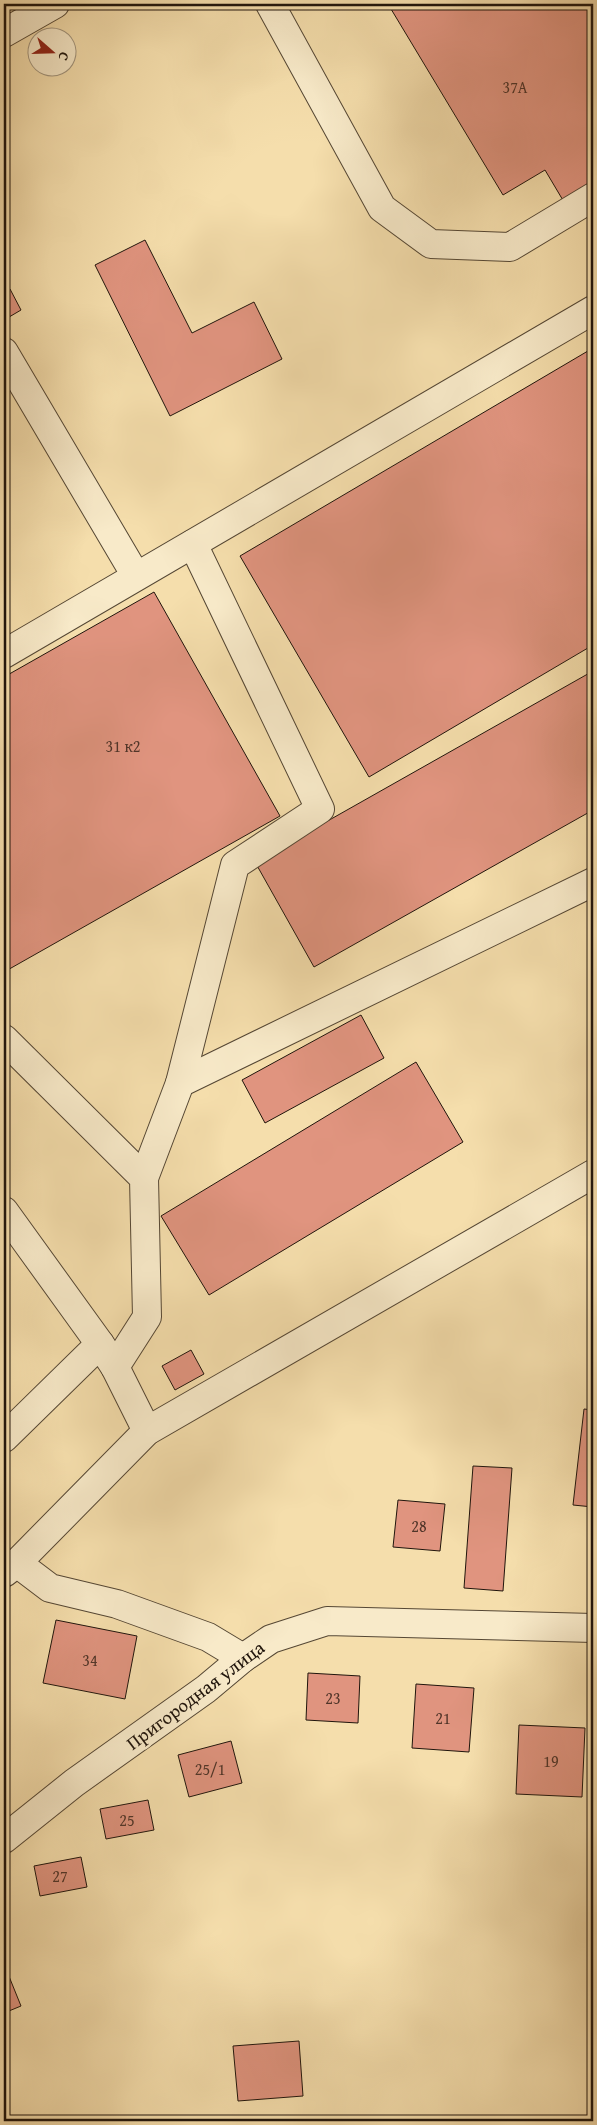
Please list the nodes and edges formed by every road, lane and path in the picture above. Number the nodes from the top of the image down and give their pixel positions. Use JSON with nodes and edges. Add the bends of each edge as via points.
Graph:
{"nodes":[{"id":1,"x":55,"y":4,"type":"edge"},
{"id":2,"x":270,"y":4,"type":"edge"},
{"id":3,"x":4,"y":33,"type":"edge"},
{"id":4,"x":593,"y":198,"type":"edge"},
{"id":5,"x":593,"y":310,"type":"edge"},
{"id":6,"x":4,"y":352,"type":"edge"},
{"id":7,"x":193,"y":544,"type":"junction"},
{"id":8,"x":136,"y":576,"type":"junction"},
{"id":9,"x":4,"y":654,"type":"edge"},
{"id":10,"x":593,"y":882,"type":"edge"},
{"id":11,"x":4,"y":1039,"type":"edge"},
{"id":12,"x":180,"y":1083,"type":"junction"},
{"id":13,"x":144,"y":1178,"type":"junction"},
{"id":14,"x":588,"y":1183,"type":"edge"},
{"id":15,"x":4,"y":1211,"type":"edge"},
{"id":16,"x":100,"y":1344,"type":"junction"},
{"id":17,"x":115,"y":1368,"type":"junction"},
{"id":18,"x":147,"y":1431,"type":"junction"},
{"id":19,"x":4,"y":1438,"type":"edge"},
{"id":20,"x":10,"y":1568,"type":"edge"},
{"id":21,"x":593,"y":1628,"type":"edge"},
{"id":22,"x":243,"y":1658,"type":"junction"},
{"id":23,"x":4,"y":1839,"type":"edge"}],
"edges":[{"from":1,"to":3,"type":"street"},
{"from":2,"to":4,"type":"street","via":[[382,208],[431,244],[510,247]]},
{"from":5,"to":7,"type":"street"},
{"from":6,"to":8,"type":"street"},
{"from":7,"to":8,"type":"street"},
{"from":7,"to":12,"type":"street","via":[[320,809],[235,865]]},
{"from":8,"to":9,"type":"street"},
{"from":10,"to":12,"type":"street"},
{"from":11,"to":13,"type":"street"},
{"from":12,"to":13,"type":"street"},
{"from":13,"to":17,"type":"street","via":[[147,1317]]},
{"from":14,"to":18,"type":"street"},
{"from":15,"to":16,"type":"street"},
{"from":16,"to":17,"type":"street"},
{"from":16,"to":19,"type":"street"},
{"from":17,"to":18,"type":"street"},
{"from":18,"to":20,"type":"street"},
{"from":20,"to":22,"type":"street","via":[[50,1588],[117,1604],[208,1637]]},
{"from":21,"to":22,"type":"street","name":"Пригородная улица","via":[[326,1621],[271,1638]]},
{"from":22,"to":23,"type":"street","name":"Пригородная улица"}]}
